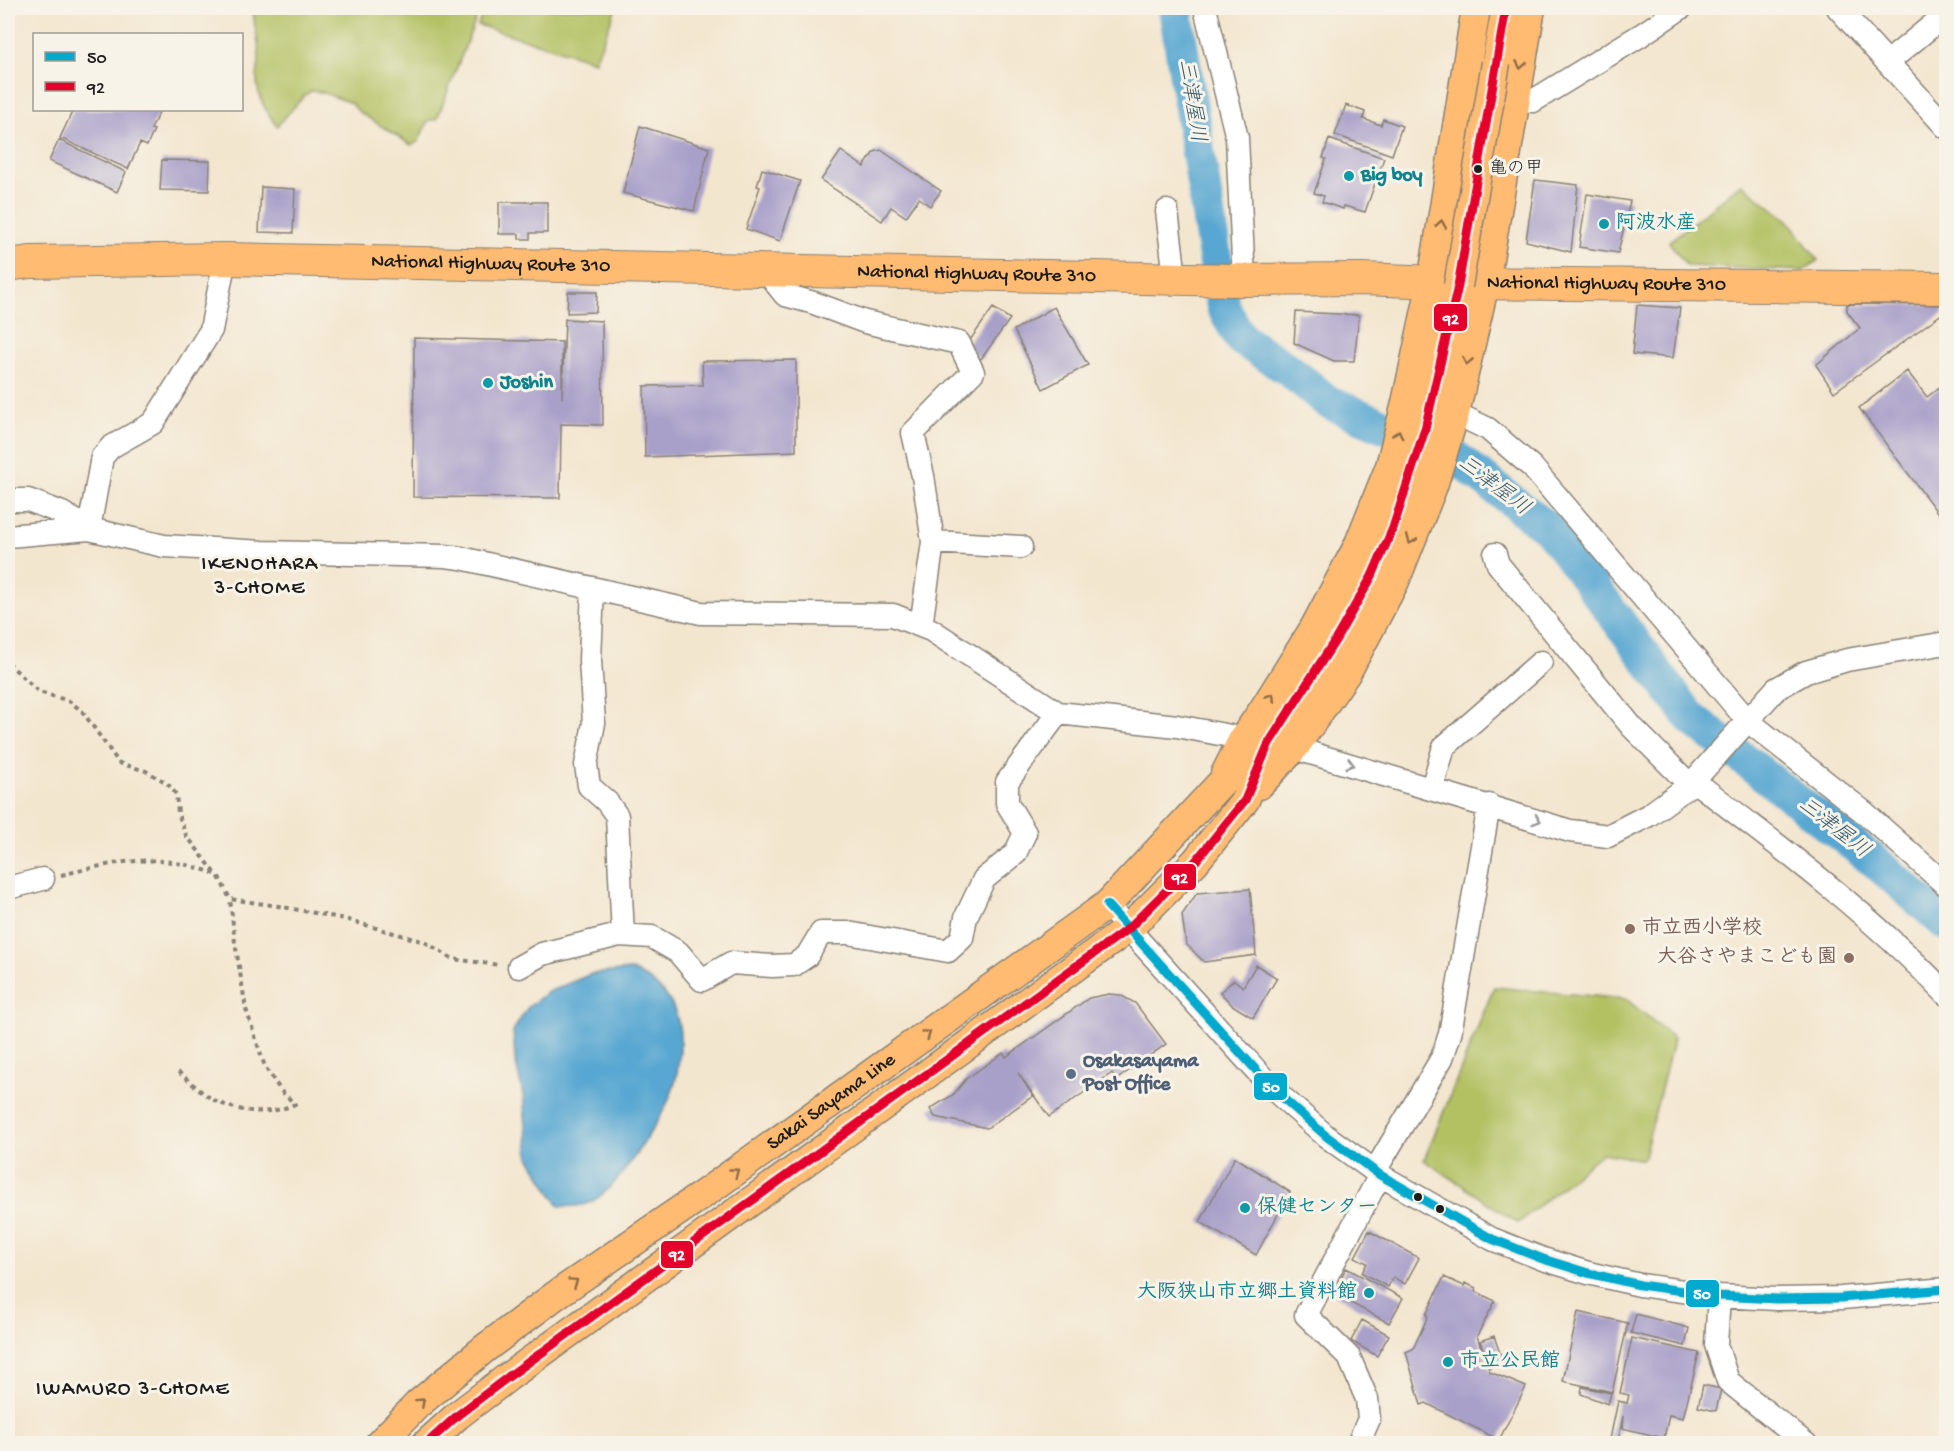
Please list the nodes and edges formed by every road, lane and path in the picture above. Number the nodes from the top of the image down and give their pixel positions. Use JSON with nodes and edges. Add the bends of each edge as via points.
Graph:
{"nodes":[{"id":1,"x":1205,"y":8,"type":"edge"},
{"id":2,"x":1476,"y":8,"type":"edge"},
{"id":3,"x":1506,"y":8,"type":"edge"},
{"id":4,"x":1531,"y":8,"type":"edge"},
{"id":5,"x":1681,"y":8,"type":"edge"},
{"id":6,"x":1838,"y":8,"type":"edge"},
{"id":7,"x":1947,"y":14,"type":"edge"},
{"id":8,"x":1888,"y":62,"type":"junction"},
{"id":9,"x":1515,"y":99,"type":"junction"},
{"id":10,"x":1947,"y":127,"type":"edge"},
{"id":11,"x":1167,"y":211,"type":"dead end"},
{"id":12,"x":225,"y":259,"type":"junction"},
{"id":13,"x":8,"y":265,"type":"edge"},
{"id":14,"x":765,"y":270,"type":"junction"},
{"id":15,"x":1175,"y":278,"type":"junction"},
{"id":16,"x":1240,"y":280,"type":"junction"},
{"id":17,"x":1458,"y":284,"type":"junction"},
{"id":18,"x":1947,"y":288,"type":"edge"},
{"id":19,"x":1454,"y":419,"type":"junction"},
{"id":20,"x":8,"y":500,"type":"edge"},
{"id":21,"x":89,"y":529,"type":"junction"},
{"id":22,"x":8,"y":536,"type":"edge"},
{"id":23,"x":933,"y":542,"type":"junction"},
{"id":24,"x":1021,"y":547,"type":"dead end"},
{"id":25,"x":1495,"y":554,"type":"dead end"},
{"id":26,"x":593,"y":589,"type":"junction"},
{"id":27,"x":921,"y":626,"type":"junction"},
{"id":28,"x":1947,"y":643,"type":"edge"},
{"id":29,"x":1541,"y":662,"type":"dead end"},
{"id":30,"x":8,"y":663,"type":"edge"},
{"id":31,"x":1058,"y":713,"type":"junction"},
{"id":32,"x":1745,"y":724,"type":"junction"},
{"id":33,"x":1268,"y":743,"type":"junction"},
{"id":34,"x":1692,"y":783,"type":"junction"},
{"id":35,"x":1432,"y":788,"type":"junction"},
{"id":36,"x":1488,"y":805,"type":"junction"},
{"id":37,"x":218,"y":875,"type":"junction"},
{"id":38,"x":43,"y":879,"type":"joint"},
{"id":39,"x":1947,"y":885,"type":"edge"},
{"id":40,"x":8,"y":888,"type":"edge"},
{"id":41,"x":230,"y":899,"type":"junction"},
{"id":42,"x":1107,"y":905,"type":"junction"},
{"id":43,"x":1129,"y":928,"type":"junction"},
{"id":44,"x":623,"y":935,"type":"junction"},
{"id":45,"x":519,"y":967,"type":"joint"},
{"id":46,"x":1947,"y":994,"type":"edge"},
{"id":47,"x":178,"y":1072,"type":"dead end"},
{"id":48,"x":1377,"y":1173,"type":"junction"},
{"id":49,"x":1947,"y":1289,"type":"edge"},
{"id":50,"x":1719,"y":1296,"type":"junction"},
{"id":51,"x":379,"y":1443,"type":"edge"},
{"id":52,"x":426,"y":1443,"type":"edge"},
{"id":53,"x":1358,"y":1443,"type":"edge"},
{"id":54,"x":1806,"y":1443,"type":"edge"}],
"edges":[{"from":1,"to":16,"type":"street","via":[[1237,138]]},
{"from":17,"to":2,"type":"main road","one_way":true},
{"from":3,"to":17,"type":"main road","bridge":true},
{"from":4,"to":9,"type":"main road","one_way":true},
{"from":5,"to":9,"type":"street","via":[[1533,101]]},
{"from":6,"to":8,"type":"street"},
{"from":7,"to":8,"type":"street"},
{"from":8,"to":10,"type":"street"},
{"from":9,"to":17,"type":"main road"},
{"from":11,"to":15,"type":"street"},
{"from":12,"to":13,"type":"highway","name":"National Highway Route 310"},
{"from":12,"to":14,"type":"highway","name":"National Highway Route 310"},
{"from":12,"to":21,"type":"street","via":[[211,330],[153,423],[111,447],[102,457]]},
{"from":14,"to":15,"type":"highway","name":"National Highway Route 310"},
{"from":14,"to":23,"type":"street","via":[[785,295],[865,322],[959,343],[973,372],[912,433]]},
{"from":15,"to":16,"type":"highway","name":"National Highway Route 310"},
{"from":16,"to":17,"type":"highway","name":"National Highway Route 310","via":[[1362,279]]},
{"from":17,"to":18,"type":"highway","name":"National Highway Route 310"},
{"from":17,"to":19,"type":"main road","one_way":true},
{"from":17,"to":33,"type":"main road","name":"Sakai Sayama Line","via":[[1425,429],[1393,528],[1372,576],[1336,639]]},
{"from":33,"to":17,"type":"main road","one_way":true,"via":[[1263,710],[1313,630],[1358,546],[1390,466],[1406,403]]},
{"from":19,"to":32,"type":"street","via":[[1488,429],[1532,467]]},
{"from":19,"to":33,"type":"main road","one_way":true,"via":[[1433,486],[1395,581],[1347,672]]},
{"from":20,"to":21,"type":"street","via":[[28,500]]},
{"from":21,"to":22,"type":"street"},
{"from":21,"to":26,"type":"street","via":[[164,546],[461,558]]},
{"from":23,"to":24,"type":"street"},
{"from":23,"to":27,"type":"street"},
{"from":25,"to":34,"type":"street","via":[[1498,564],[1624,718]]},
{"from":26,"to":27,"type":"street","via":[[701,613],[893,615]]},
{"from":26,"to":44,"type":"street","via":[[590,660],[594,723],[586,765],[589,786],[617,816]]},
{"from":27,"to":31,"type":"street"},
{"from":28,"to":32,"type":"street","via":[[1847,660],[1806,672],[1776,689]]},
{"from":29,"to":35,"type":"street","via":[[1444,747]]},
{"from":30,"to":37,"type":"path","via":[[39,692],[69,701],[82,711],[119,763],[167,783],[176,794],[186,835]]},
{"from":31,"to":33,"type":"street","via":[[1177,726]]},
{"from":31,"to":44,"type":"street","via":[[1007,782],[1007,803],[1025,833],[1015,854],[984,879],[966,917],[962,938],[948,951],[848,933],[821,933],[807,956],[794,965],[731,963],[702,980],[678,952],[652,937]]},
{"from":32,"to":34,"type":"street"},
{"from":32,"to":39,"type":"street","via":[[1865,813]]},
{"from":33,"to":35,"type":"street","one_way":true},
{"from":33,"to":42,"type":"main road","name":"Sakai Sayama Line","via":[[1221,783]]},
{"from":33,"to":43,"type":"main road","name":"Sakai Sayama Line","via":[[1245,800],[1195,861]]},
{"from":36,"to":34,"type":"street","one_way":true,"via":[[1570,831],[1608,836],[1649,814]]},
{"from":34,"to":46,"type":"street","via":[[1802,863]]},
{"from":35,"to":36,"type":"street"},
{"from":36,"to":48,"type":"street","via":[[1450,1034],[1442,1058]]},
{"from":37,"to":38,"type":"path","via":[[167,861],[124,860]]},
{"from":37,"to":41,"type":"path"},
{"from":38,"to":40,"type":"street"},
{"from":41,"to":45,"type":"path","via":[[345,919],[425,942],[453,959]]},
{"from":41,"to":47,"type":"path","via":[[246,1009],[265,1067],[295,1104],[280,1111],[237,1108],[212,1098]]},
{"from":42,"to":43,"type":"street"},
{"from":51,"to":42,"type":"main road","name":"Sakai Sayama Line","one_way":true,"via":[[418,1404],[556,1295]]},
{"from":43,"to":48,"type":"street","via":[[1274,1090],[1326,1136]]},
{"from":43,"to":52,"type":"main road","name":"Sakai Sayama Line","via":[[500,1383]]},
{"from":44,"to":45,"type":"street","via":[[542,954]]},
{"from":48,"to":50,"type":"street","via":[[1492,1239],[1543,1259],[1640,1285]]},
{"from":48,"to":53,"type":"street","via":[[1306,1315],[1349,1357],[1367,1400],[1369,1419]]},
{"from":49,"to":50,"type":"street","via":[[1841,1298]]},
{"from":50,"to":54,"type":"street","via":[[1716,1345],[1728,1381]]}]}
